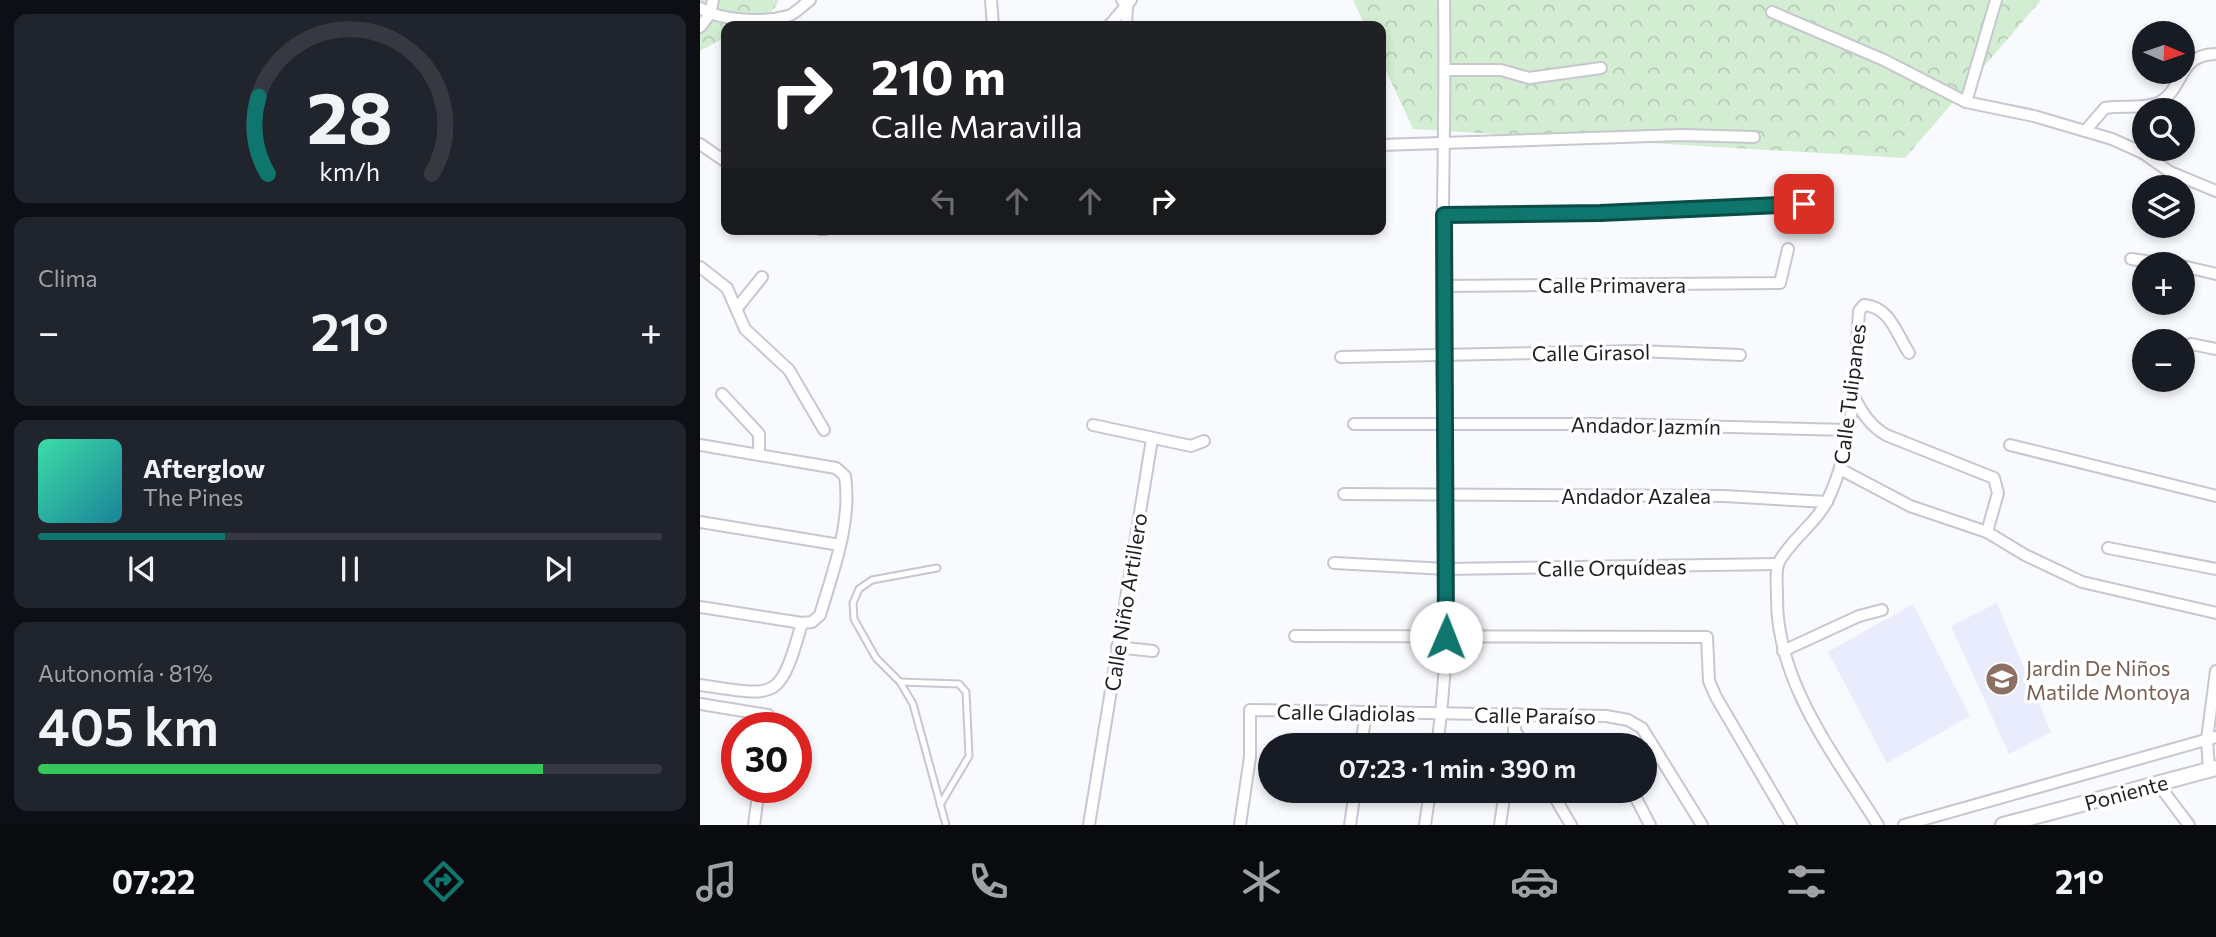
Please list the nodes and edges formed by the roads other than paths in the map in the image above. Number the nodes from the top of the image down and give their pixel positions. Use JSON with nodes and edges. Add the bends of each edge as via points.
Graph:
{"nodes":[{"id":1,"x":713,"y":0,"type":"edge"},
{"id":2,"x":810,"y":0,"type":"edge"},
{"id":3,"x":991,"y":0,"type":"edge"},
{"id":4,"x":1444,"y":0,"type":"edge"},
{"id":5,"x":1996,"y":0,"type":"edge"},
{"id":6,"x":1127,"y":2,"type":"edge"},
{"id":7,"x":705,"y":11,"type":"edge"},
{"id":8,"x":1772,"y":12,"type":"dead end"},
{"id":9,"x":993,"y":21,"type":"edge"},
{"id":10,"x":1113,"y":21,"type":"edge"},
{"id":11,"x":1126,"y":21,"type":"edge"},
{"id":12,"x":700,"y":27,"type":"edge"},
{"id":13,"x":2216,"y":54,"type":"edge"},
{"id":14,"x":1601,"y":68,"type":"dead end"},
{"id":15,"x":1445,"y":70,"type":"junction"},
{"id":16,"x":1966,"y":102,"type":"junction"},
{"id":17,"x":2085,"y":131,"type":"junction"},
{"id":18,"x":1754,"y":137,"type":"dead end"},
{"id":19,"x":700,"y":144,"type":"edge"},
{"id":20,"x":1386,"y":145,"type":"edge"},
{"id":21,"x":1446,"y":145,"type":"junction"},
{"id":22,"x":721,"y":159,"type":"edge"},
{"id":23,"x":2216,"y":191,"type":"edge"},
{"id":24,"x":1804,"y":204,"type":"dead end"},
{"id":25,"x":1444,"y":215,"type":"junction"},
{"id":26,"x":1788,"y":250,"type":"dead end"},
{"id":27,"x":700,"y":267,"type":"edge"},
{"id":28,"x":2195,"y":269,"type":"edge"},
{"id":29,"x":2216,"y":274,"type":"edge"},
{"id":30,"x":762,"y":277,"type":"dead end"},
{"id":31,"x":1443,"y":286,"type":"junction"},
{"id":32,"x":737,"y":308,"type":"junction"},
{"id":33,"x":2195,"y":345,"type":"edge"},
{"id":34,"x":2216,"y":349,"type":"edge"},
{"id":35,"x":1909,"y":353,"type":"dead end"},
{"id":36,"x":1442,"y":354,"type":"junction"},
{"id":37,"x":1740,"y":355,"type":"dead end"},
{"id":38,"x":1341,"y":358,"type":"dead end"},
{"id":39,"x":1852,"y":393,"type":"junction"},
{"id":40,"x":722,"y":394,"type":"dead end"},
{"id":41,"x":1354,"y":424,"type":"dead end"},
{"id":42,"x":1443,"y":424,"type":"junction"},
{"id":43,"x":1093,"y":425,"type":"dead end"},
{"id":44,"x":824,"y":430,"type":"dead end"},
{"id":45,"x":1848,"y":430,"type":"junction"},
{"id":46,"x":1152,"y":439,"type":"junction"},
{"id":47,"x":1204,"y":442,"type":"dead end"},
{"id":48,"x":700,"y":444,"type":"edge"},
{"id":49,"x":2010,"y":445,"type":"dead end"},
{"id":50,"x":759,"y":455,"type":"junction"},
{"id":51,"x":1840,"y":469,"type":"junction"},
{"id":52,"x":1344,"y":494,"type":"dead end"},
{"id":53,"x":1445,"y":495,"type":"junction"},
{"id":54,"x":2216,"y":495,"type":"edge"},
{"id":55,"x":1827,"y":502,"type":"junction"},
{"id":56,"x":700,"y":522,"type":"edge"},
{"id":57,"x":1987,"y":532,"type":"junction"},
{"id":58,"x":840,"y":545,"type":"junction"},
{"id":59,"x":2108,"y":548,"type":"dead end"},
{"id":60,"x":1334,"y":563,"type":"dead end"},
{"id":61,"x":1778,"y":564,"type":"junction"},
{"id":62,"x":937,"y":568,"type":"dead end"},
{"id":63,"x":1447,"y":569,"type":"junction"},
{"id":64,"x":2216,"y":569,"type":"edge"},
{"id":65,"x":700,"y":607,"type":"edge"},
{"id":66,"x":1882,"y":610,"type":"dead end"},
{"id":67,"x":2216,"y":613,"type":"edge"},
{"id":68,"x":802,"y":623,"type":"junction"},
{"id":69,"x":1295,"y":636,"type":"dead end"},
{"id":70,"x":1446,"y":637,"type":"junction"},
{"id":71,"x":1117,"y":647,"type":"junction"},
{"id":72,"x":1153,"y":651,"type":"dead end"},
{"id":73,"x":1783,"y":651,"type":"junction"},
{"id":74,"x":2216,"y":671,"type":"edge"},
{"id":75,"x":900,"y":682,"type":"junction"},
{"id":76,"x":700,"y":685,"type":"edge"},
{"id":77,"x":700,"y":704,"type":"edge"},
{"id":78,"x":749,"y":712,"type":"edge"},
{"id":79,"x":1366,"y":712,"type":"junction"},
{"id":80,"x":1441,"y":713,"type":"junction"},
{"id":81,"x":1517,"y":714,"type":"junction"},
{"id":82,"x":1514,"y":729,"type":"junction"},
{"id":83,"x":1363,"y":733,"type":"edge"},
{"id":84,"x":1439,"y":733,"type":"edge"},
{"id":85,"x":1514,"y":733,"type":"edge"},
{"id":86,"x":1516,"y":733,"type":"edge"},
{"id":87,"x":2212,"y":738,"type":"edge"},
{"id":88,"x":2213,"y":769,"type":"edge"},
{"id":89,"x":2158,"y":784,"type":"junction"},
{"id":90,"x":757,"y":803,"type":"edge"},
{"id":91,"x":1353,"y":803,"type":"edge"},
{"id":92,"x":1428,"y":803,"type":"edge"},
{"id":93,"x":1503,"y":803,"type":"edge"},
{"id":94,"x":1558,"y":803,"type":"edge"},
{"id":95,"x":1638,"y":803,"type":"edge"},
{"id":96,"x":940,"y":805,"type":"junction"},
{"id":97,"x":754,"y":825,"type":"edge"},
{"id":98,"x":946,"y":825,"type":"edge"},
{"id":99,"x":1089,"y":825,"type":"edge"},
{"id":100,"x":1240,"y":825,"type":"edge"},
{"id":101,"x":1350,"y":825,"type":"edge"},
{"id":102,"x":1425,"y":825,"type":"edge"},
{"id":103,"x":1500,"y":825,"type":"edge"},
{"id":104,"x":1571,"y":825,"type":"edge"},
{"id":105,"x":1650,"y":825,"type":"edge"},
{"id":106,"x":1702,"y":825,"type":"edge"},
{"id":107,"x":1791,"y":825,"type":"edge"},
{"id":108,"x":1878,"y":825,"type":"edge"},
{"id":109,"x":1903,"y":825,"type":"edge"},
{"id":110,"x":2003,"y":825,"type":"edge"},
{"id":111,"x":2189,"y":825,"type":"edge"}],
"edges":[{"from":1,"to":7,"type":"street"},
{"from":2,"to":7,"type":"street","via":[[790,16],[747,19]]},
{"from":3,"to":9,"type":"street"},
{"from":4,"to":15,"type":"street"},
{"from":5,"to":16,"type":"street"},
{"from":6,"to":10,"type":"street"},
{"from":6,"to":11,"type":"street"},
{"from":7,"to":12,"type":"street"},
{"from":8,"to":16,"type":"street","via":[[1884,60]]},
{"from":13,"to":17,"type":"street","via":[[2201,54],[2191,62],[2171,92],[2157,103],[2105,108]]},
{"from":14,"to":15,"type":"street","via":[[1529,78],[1501,70]]},
{"from":15,"to":21,"type":"street"},
{"from":16,"to":17,"type":"street"},
{"from":17,"to":23,"type":"street","via":[[2143,153],[2171,172]]},
{"from":18,"to":21,"type":"street","via":[[1682,135]]},
{"from":19,"to":22,"type":"street"},
{"from":20,"to":21,"type":"street"},
{"from":21,"to":25,"type":"street"},
{"from":24,"to":25,"type":"street"},
{"from":25,"to":31,"type":"street"},
{"from":26,"to":31,"type":"street","name":"Calle Primavera","via":[[1780,283]]},
{"from":27,"to":32,"type":"street","via":[[727,288]]},
{"from":28,"to":29,"type":"street"},
{"from":30,"to":32,"type":"street"},
{"from":31,"to":36,"type":"street"},
{"from":32,"to":44,"type":"street","via":[[745,330],[789,370]]},
{"from":33,"to":34,"type":"street"},
{"from":35,"to":39,"type":"street","name":"Calle Tulipanes","via":[[1888,315],[1864,305],[1859,311]]},
{"from":36,"to":37,"type":"street","name":"Calle Girasol","via":[[1649,351]]},
{"from":36,"to":38,"type":"street","name":"Calle Girasol"},
{"from":36,"to":42,"type":"street"},
{"from":39,"to":45,"type":"street","name":"Calle Tulipanes"},
{"from":39,"to":57,"type":"street","via":[[1875,428],[1886,435],[1994,478],[1998,493]]},
{"from":40,"to":50,"type":"street","via":[[759,433]]},
{"from":41,"to":42,"type":"street","name":"Andador Jazmín"},
{"from":42,"to":45,"type":"street","name":"Andador Jazmín"},
{"from":42,"to":53,"type":"street"},
{"from":43,"to":46,"type":"street"},
{"from":45,"to":51,"type":"street","name":"Calle Tulipanes"},
{"from":46,"to":47,"type":"street","via":[[1191,446]]},
{"from":46,"to":71,"type":"street","name":"Calle Niño Artillero"},
{"from":48,"to":50,"type":"street"},
{"from":49,"to":54,"type":"street"},
{"from":50,"to":58,"type":"street","via":[[836,468],[845,475]]},
{"from":51,"to":55,"type":"street","name":"Calle Tulipanes"},
{"from":51,"to":57,"type":"street","via":[[1910,506]]},
{"from":52,"to":53,"type":"street","name":"Andador Azalea"},
{"from":53,"to":55,"type":"street","name":"Andador Azalea","via":[[1711,496]]},
{"from":53,"to":63,"type":"street"},
{"from":55,"to":61,"type":"street","name":"Calle Tulipanes"},
{"from":56,"to":58,"type":"street"},
{"from":57,"to":67,"type":"street","via":[[2082,582]]},
{"from":58,"to":68,"type":"street","via":[[820,615]]},
{"from":59,"to":64,"type":"street"},
{"from":60,"to":63,"type":"street","name":"Calle Orquídeas"},
{"from":61,"to":63,"type":"street","name":"Calle Orquídeas"},
{"from":61,"to":73,"type":"street"},
{"from":62,"to":75,"type":"lane","via":[[872,580],[859,589],[853,603],[854,619],[876,658]]},
{"from":63,"to":70,"type":"street"},
{"from":65,"to":68,"type":"street"},
{"from":66,"to":73,"type":"street","via":[[1859,615]]},
{"from":68,"to":76,"type":"street","via":[[789,667],[774,689],[762,694]]},
{"from":69,"to":70,"type":"street"},
{"from":70,"to":80,"type":"street"},
{"from":70,"to":107,"type":"street","via":[[1707,636],[1709,681],[1716,697]]},
{"from":71,"to":72,"type":"street"},
{"from":71,"to":99,"type":"street","name":"Calle Niño Artillero"},
{"from":73,"to":108,"type":"street","via":[[1789,674],[1813,720]]},
{"from":74,"to":87,"type":"street"},
{"from":75,"to":96,"type":"lane","via":[[913,704]]},
{"from":75,"to":96,"type":"lane","via":[[959,684],[966,692],[969,756]]},
{"from":77,"to":78,"type":"street"},
{"from":79,"to":80,"type":"street","name":"Calle Gladiolas"},
{"from":79,"to":83,"type":"street"},
{"from":79,"to":100,"type":"street","name":"Calle Gladiolas","via":[[1250,710],[1250,757]]},
{"from":80,"to":81,"type":"street","name":"Calle Paraíso"},
{"from":80,"to":84,"type":"street"},
{"from":81,"to":82,"type":"street"},
{"from":81,"to":106,"type":"street","name":"Calle Paraíso","via":[[1606,716],[1642,728]]},
{"from":82,"to":85,"type":"street"},
{"from":82,"to":86,"type":"street"},
{"from":87,"to":88,"type":"street"},
{"from":87,"to":109,"type":"street"},
{"from":88,"to":89,"type":"street","name":"Poniente"},
{"from":89,"to":110,"type":"street","name":"Poniente"},
{"from":89,"to":111,"type":"street"},
{"from":90,"to":97,"type":"street"},
{"from":91,"to":101,"type":"street"},
{"from":92,"to":102,"type":"street"},
{"from":93,"to":103,"type":"street"},
{"from":94,"to":104,"type":"street"},
{"from":95,"to":105,"type":"street"},
{"from":96,"to":98,"type":"lane"}]}
